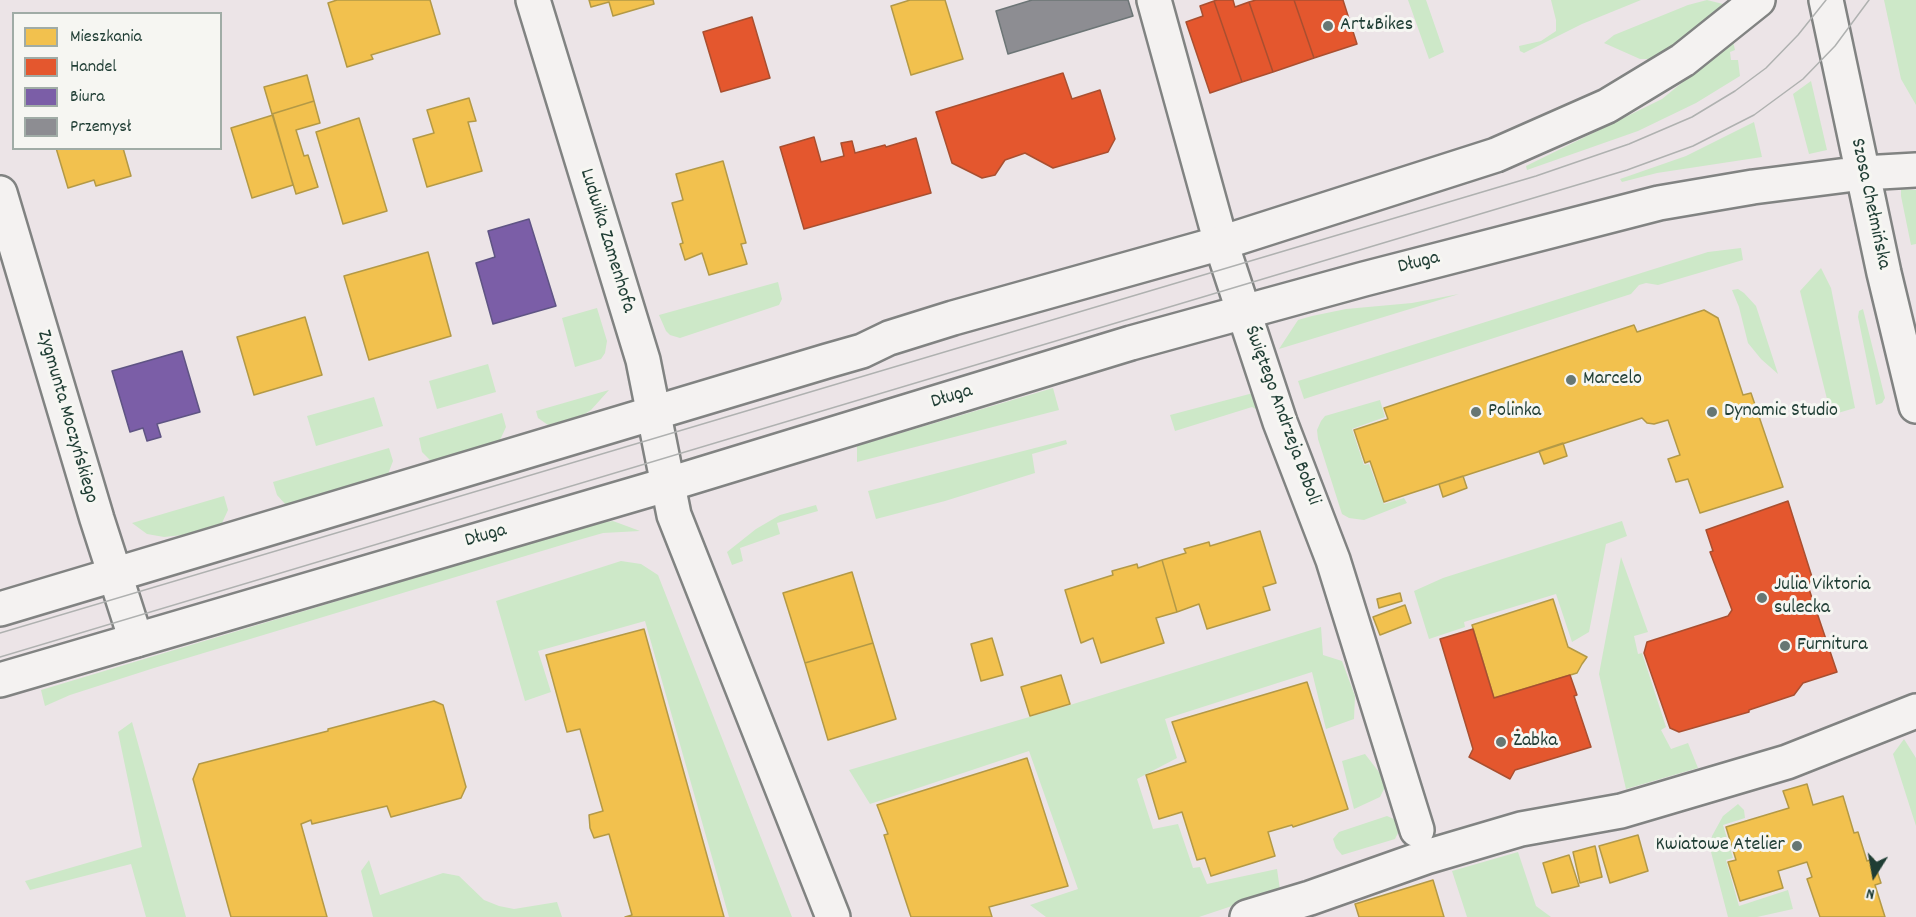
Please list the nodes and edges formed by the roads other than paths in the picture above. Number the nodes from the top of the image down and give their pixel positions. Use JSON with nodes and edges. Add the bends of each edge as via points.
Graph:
{"nodes":[{"id":1,"x":533,"y":0,"type":"edge"},
{"id":2,"x":1154,"y":0,"type":"edge"},
{"id":3,"x":1758,"y":0,"type":"edge"},
{"id":4,"x":1826,"y":0,"type":"edge"},
{"id":5,"x":1916,"y":170,"type":"edge"},
{"id":6,"x":1863,"y":173,"type":"junction"},
{"id":7,"x":0,"y":193,"type":"edge"},
{"id":8,"x":1221,"y":243,"type":"junction"},
{"id":9,"x":1244,"y":311,"type":"junction"},
{"id":10,"x":1916,"y":406,"type":"edge"},
{"id":11,"x":653,"y":414,"type":"junction"},
{"id":12,"x":669,"y":484,"type":"junction"},
{"id":13,"x":115,"y":576,"type":"junction"},
{"id":14,"x":0,"y":609,"type":"edge"},
{"id":15,"x":135,"y":640,"type":"junction"},
{"id":16,"x":0,"y":680,"type":"edge"},
{"id":17,"x":1916,"y":711,"type":"edge"},
{"id":18,"x":1417,"y":830,"type":"dead end"},
{"id":19,"x":833,"y":917,"type":"edge"},
{"id":20,"x":1247,"y":917,"type":"edge"}],
"edges":[{"from":1,"to":11,"type":"street","name":"Ludwika Zamenhofa","via":[[643,360]]},
{"from":2,"to":8,"type":"street","name":"Świętego Andrzeja Boboli"},
{"from":3,"to":8,"type":"street","via":[[1683,60],[1607,106],[1497,155]]},
{"from":4,"to":6,"type":"street","name":"Szosa Chełmińska"},
{"from":5,"to":6,"type":"street","name":"Długa"},
{"from":6,"to":9,"type":"street","name":"Długa","via":[[1659,203]]},
{"from":6,"to":10,"type":"street","name":"Szosa Chełmińska"},
{"from":7,"to":13,"type":"street","name":"Zygmunta Moczyńskiego"},
{"from":8,"to":9,"type":"street","name":"Świętego Andrzeja Boboli"},
{"from":8,"to":11,"type":"street","via":[[953,318],[889,338],[862,351]]},
{"from":9,"to":12,"type":"street","name":"Długa"},
{"from":9,"to":18,"type":"street","name":"Świętego Andrzeja Boboli","via":[[1280,422],[1334,560]]},
{"from":11,"to":12,"type":"street","name":"Ludwika Zamenhofa"},
{"from":11,"to":13,"type":"street"},
{"from":12,"to":15,"type":"street","name":"Długa"},
{"from":12,"to":19,"type":"street","name":"Ludwika Zamenhofa","via":[[677,523]]},
{"from":13,"to":14,"type":"street"},
{"from":13,"to":15,"type":"street","name":"Zygmunta Moczyńskiego"},
{"from":15,"to":16,"type":"street","name":"Długa"},
{"from":17,"to":20,"type":"street","via":[[1787,762],[1621,811],[1521,829]]}]}
